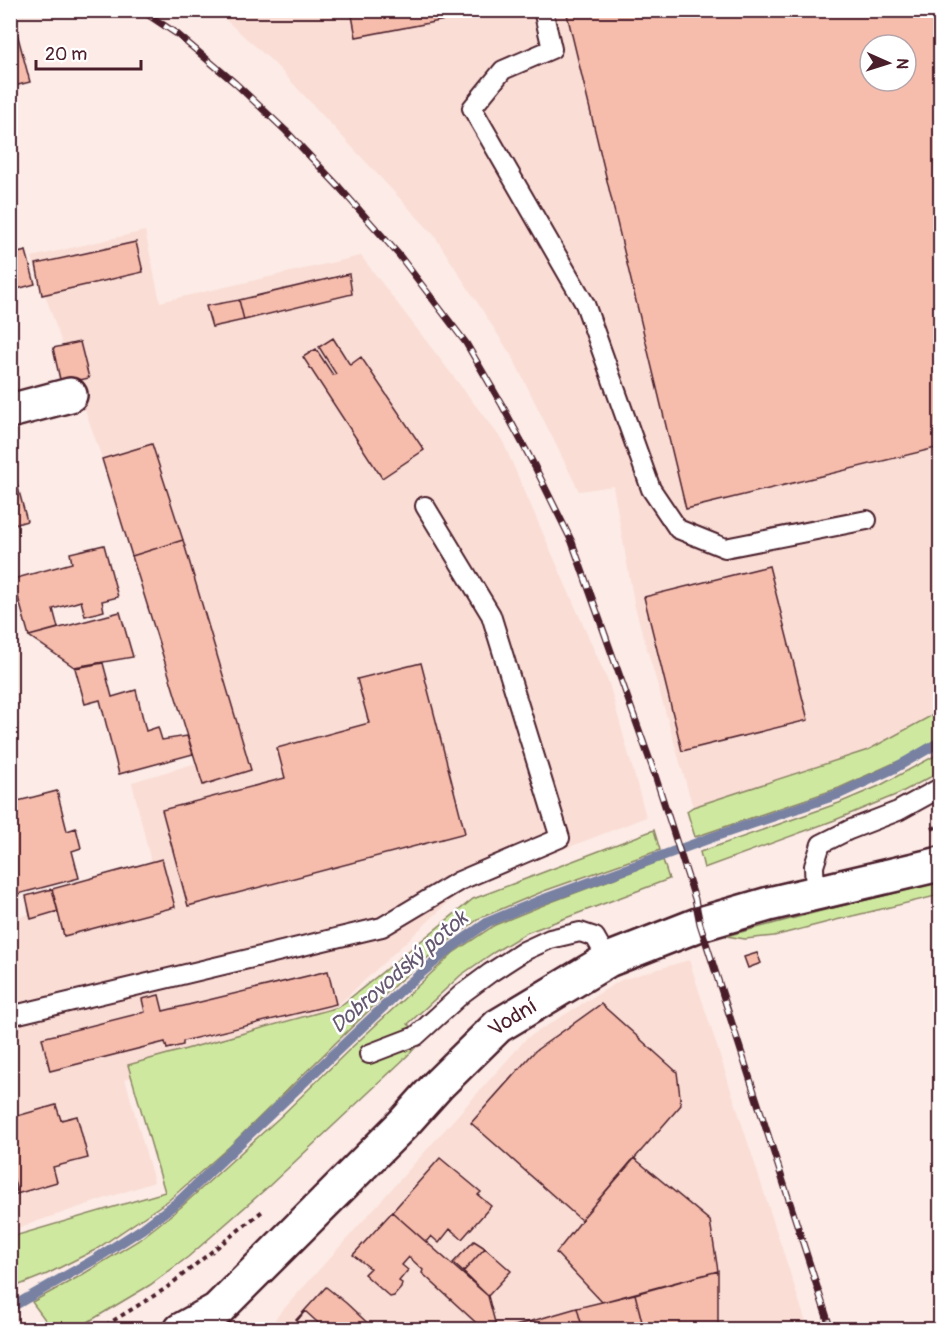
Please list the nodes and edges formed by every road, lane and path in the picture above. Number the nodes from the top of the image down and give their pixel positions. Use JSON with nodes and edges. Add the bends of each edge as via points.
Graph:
{"nodes":[{"id":1,"x":543,"y":10,"type":"edge"},
{"id":2,"x":70,"y":395,"type":"dead end"},
{"id":3,"x":10,"y":411,"type":"edge"},
{"id":4,"x":425,"y":506,"type":"dead end"},
{"id":5,"x":867,"y":520,"type":"dead end"},
{"id":6,"x":940,"y":788,"type":"edge"},
{"id":7,"x":940,"y":864,"type":"edge"},
{"id":8,"x":815,"y":893,"type":"junction"},
{"id":9,"x":608,"y":960,"type":"junction"},
{"id":10,"x":10,"y":1017,"type":"edge"},
{"id":11,"x":369,"y":1054,"type":"dead end"},
{"id":12,"x":182,"y":1329,"type":"edge"}],
"edges":[{"from":1,"to":5,"type":"lane","via":[[552,49],[503,70],[472,108],[585,304],[651,489],[678,529],[725,548]]},
{"from":2,"to":3,"type":"main road"},
{"from":4,"to":10,"type":"lane","via":[[491,615],[560,838],[459,881],[382,927]]},
{"from":6,"to":8,"type":"lane","via":[[821,844],[814,866]]},
{"from":7,"to":8,"type":"main road","name":"Vodní"},
{"from":8,"to":9,"type":"main road","name":"Vodní","via":[[700,924]]},
{"from":9,"to":11,"type":"lane","via":[[595,937],[580,932],[550,939],[490,972],[416,1036]]},
{"from":9,"to":12,"type":"main road","name":"Vodní","via":[[498,1026],[217,1310]]}]}
